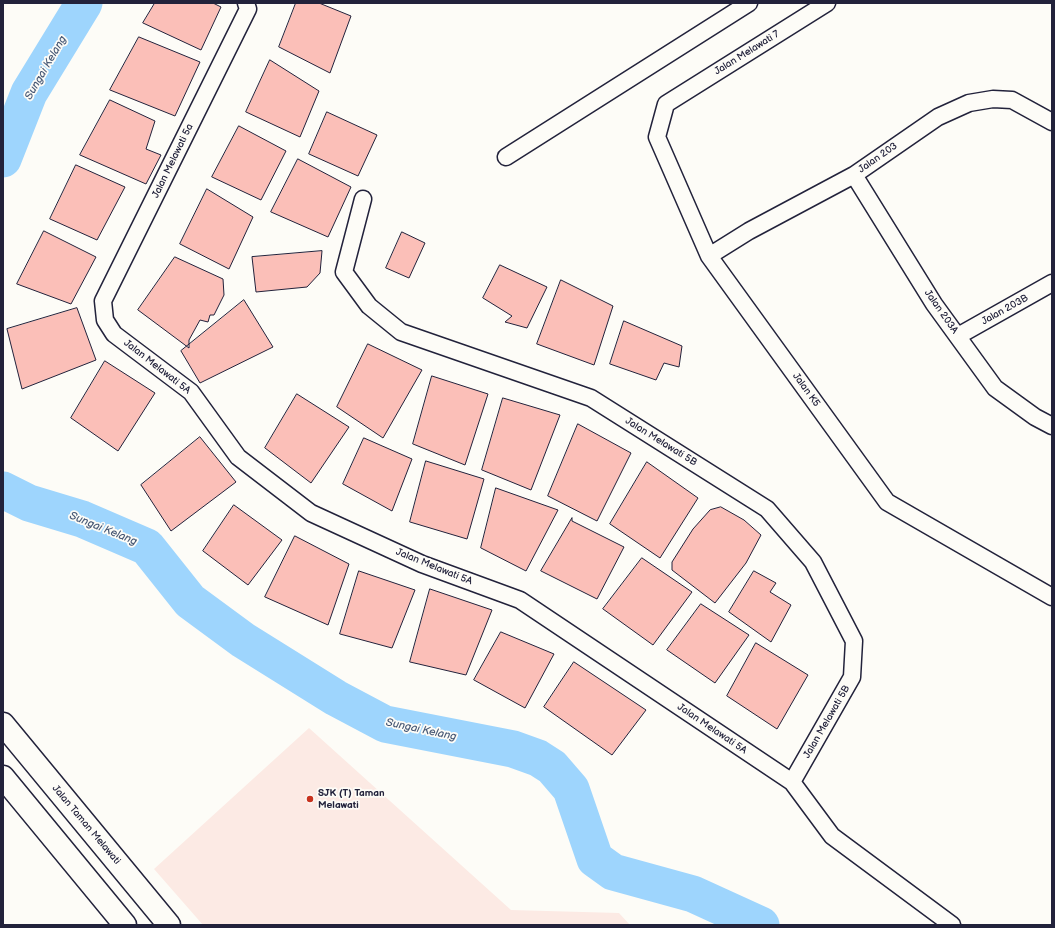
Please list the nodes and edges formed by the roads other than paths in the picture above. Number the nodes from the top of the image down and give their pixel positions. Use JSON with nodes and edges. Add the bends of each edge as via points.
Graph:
{"nodes":[{"id":1,"x":246,"y":3,"type":"edge"},
{"id":2,"x":750,"y":3,"type":"edge"},
{"id":3,"x":827,"y":3,"type":"edge"},
{"id":4,"x":666,"y":104,"type":"joint"},
{"id":5,"x":1052,"y":122,"type":"edge"},
{"id":6,"x":506,"y":157,"type":"dead end"},
{"id":7,"x":854,"y":175,"type":"junction"},
{"id":8,"x":363,"y":199,"type":"dead end"},
{"id":9,"x":709,"y":256,"type":"junction"},
{"id":10,"x":1052,"y":283,"type":"edge"},
{"id":11,"x":105,"y":320,"type":"joint"},
{"id":12,"x":958,"y":336,"type":"junction"},
{"id":13,"x":1052,"y":426,"type":"edge"},
{"id":14,"x":1052,"y":597,"type":"edge"},
{"id":15,"x":3,"y":724,"type":"edge"},
{"id":16,"x":3,"y":777,"type":"edge"},
{"id":17,"x":792,"y":782,"type":"junction"},
{"id":18,"x":125,"y":925,"type":"edge"},
{"id":19,"x":169,"y":925,"type":"edge"},
{"id":20,"x":952,"y":925,"type":"edge"}],
"edges":[{"from":1,"to":11,"type":"street","name":"Jalan Melawati 5a","via":[[248,9],[103,302]]},
{"from":2,"to":6,"type":"street"},
{"from":3,"to":4,"type":"street","name":"Jalan Melawati 7"},
{"from":4,"to":9,"type":"street","name":"Jalan K5","via":[[657,137]]},
{"from":5,"to":7,"type":"street","name":"Jalan 203","via":[[1012,100],[993,99],[969,103],[938,117]]},
{"from":7,"to":9,"type":"street","name":"Jalan 203","via":[[749,231]]},
{"from":7,"to":12,"type":"street","name":"Jalan 203A","via":[[934,304]]},
{"from":8,"to":17,"type":"street","name":"Jalan Melawati 5B","via":[[344,272],[369,306],[401,332],[591,398],[768,509],[813,562],[854,640],[852,677]]},
{"from":9,"to":14,"type":"street","name":"Jalan K5","via":[[887,502]]},
{"from":10,"to":12,"type":"street","name":"Jalan 203B"},
{"from":11,"to":17,"type":"street","name":"Jalan Melawati 5A","via":[[114,334],[191,392],[238,457],[311,513],[422,564],[520,600]]},
{"from":12,"to":13,"type":"street","name":"Jalan 203A","via":[[995,388]]},
{"from":15,"to":19,"type":"main road","name":"Jalan Taman Melawati"},
{"from":16,"to":18,"type":"main road"},
{"from":17,"to":20,"type":"street","name":"Jalan Melawati 5A","via":[[832,836]]}]}
